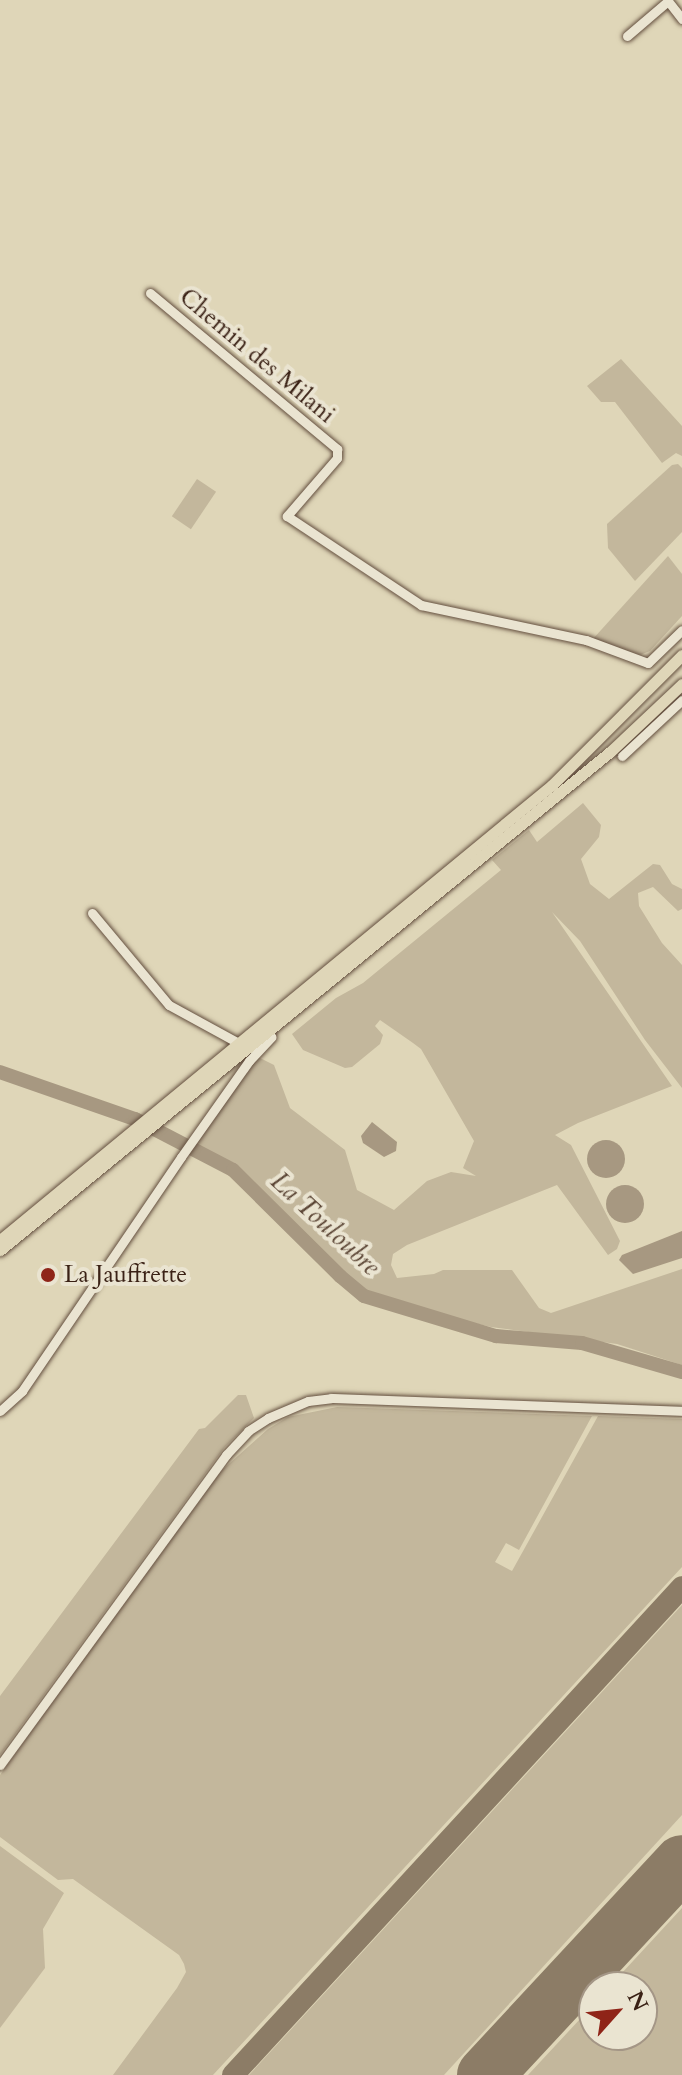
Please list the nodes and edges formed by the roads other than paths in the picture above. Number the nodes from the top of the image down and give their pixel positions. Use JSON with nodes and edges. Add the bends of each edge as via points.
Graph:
{"nodes":[{"id":1,"x":682,"y":19,"type":"edge"},
{"id":2,"x":627,"y":36,"type":"dead end"},
{"id":3,"x":150,"y":293,"type":"dead end"},
{"id":4,"x":682,"y":630,"type":"edge"},
{"id":5,"x":682,"y":655,"type":"edge"},
{"id":6,"x":682,"y":684,"type":"edge"},
{"id":7,"x":682,"y":700,"type":"edge"},
{"id":8,"x":622,"y":756,"type":"dead end"},
{"id":9,"x":92,"y":913,"type":"dead end"},
{"id":10,"x":263,"y":1029,"type":"junction"},
{"id":11,"x":244,"y":1045,"type":"junction"},
{"id":12,"x":135,"y":1135,"type":"junction"},
{"id":13,"x":0,"y":1240,"type":"edge"},
{"id":14,"x":0,"y":1250,"type":"edge"},
{"id":15,"x":0,"y":1411,"type":"edge"},
{"id":16,"x":682,"y":1411,"type":"edge"},
{"id":17,"x":0,"y":1765,"type":"edge"}],
"edges":[{"from":1,"to":2,"type":"street","via":[[668,1]]},
{"from":3,"to":4,"type":"street","name":"Chemin des Milani","via":[[337,449],[337,458],[287,516],[421,605],[586,640],[648,663]]},
{"from":5,"to":10,"type":"main road","via":[[552,785]]},
{"from":6,"to":10,"type":"main road","via":[[611,751]]},
{"from":7,"to":8,"type":"street"},
{"from":9,"to":11,"type":"street","via":[[169,1005]]},
{"from":10,"to":11,"type":"main road"},
{"from":10,"to":15,"type":"street","via":[[271,1037],[181,1157],[22,1391]]},
{"from":11,"to":12,"type":"main road"},
{"from":12,"to":13,"type":"main road"},
{"from":12,"to":14,"type":"main road"},
{"from":16,"to":17,"type":"street","via":[[331,1398],[308,1401],[268,1418],[226,1455]]}]}
